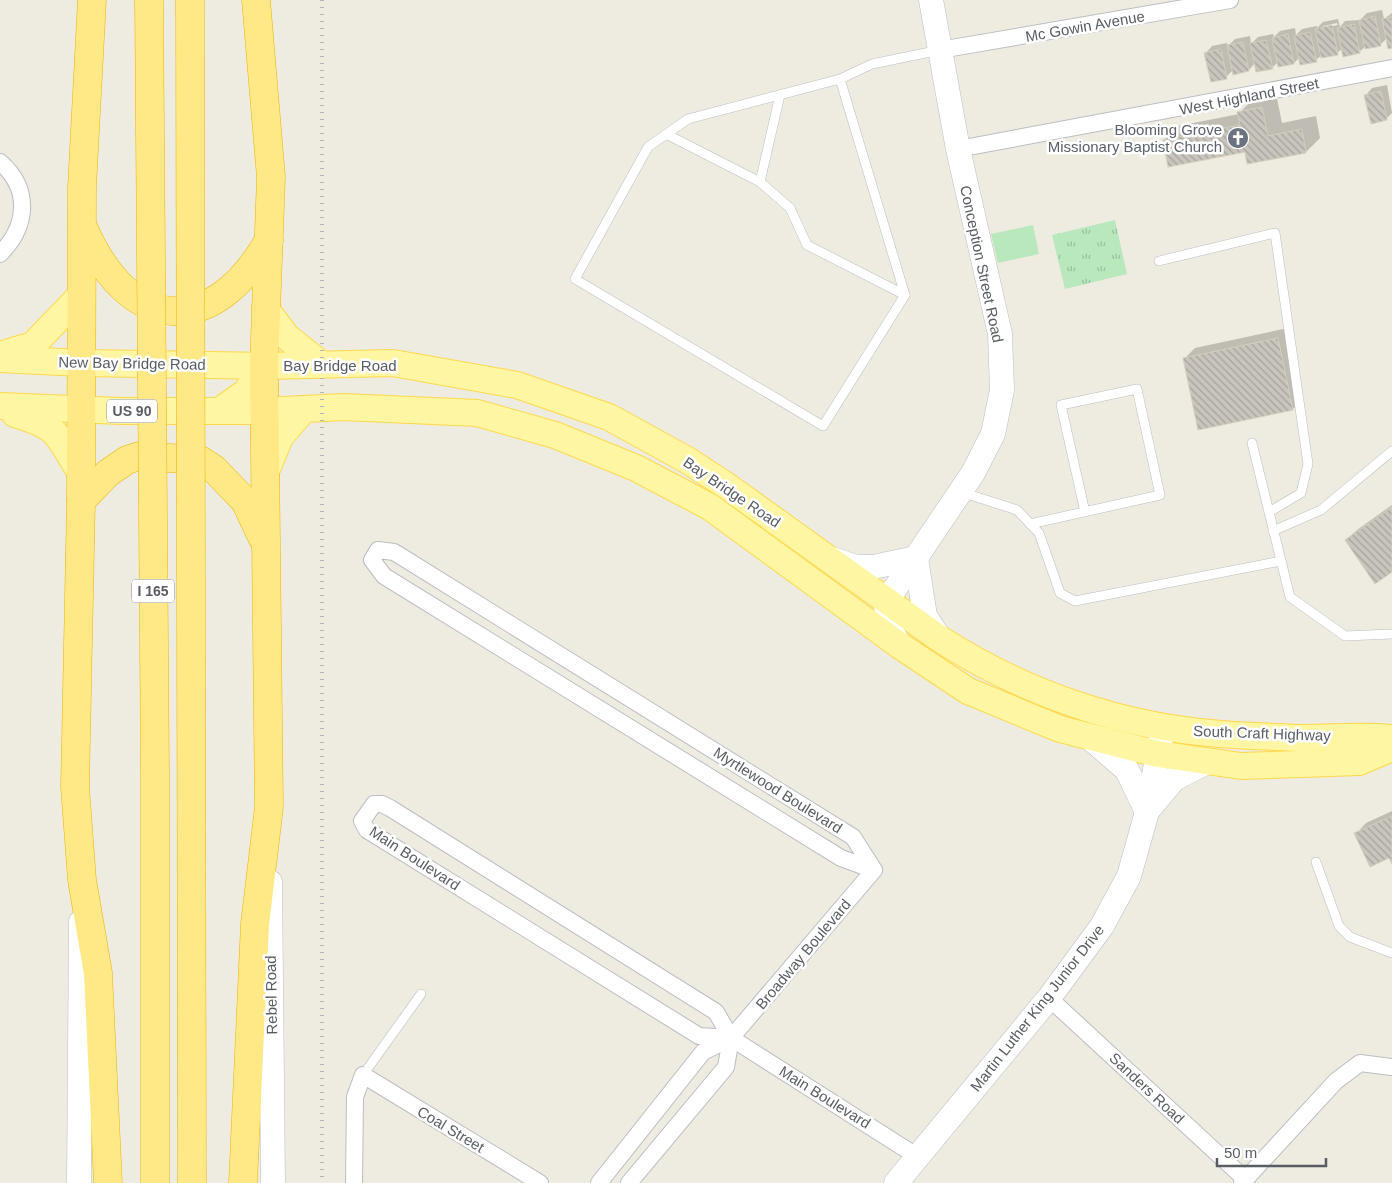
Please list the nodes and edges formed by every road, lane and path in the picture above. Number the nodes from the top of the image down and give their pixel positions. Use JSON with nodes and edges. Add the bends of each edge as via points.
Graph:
{"nodes":[{"id":1,"x":92,"y":0,"type":"edge"},
{"id":2,"x":149,"y":0,"type":"edge"},
{"id":3,"x":190,"y":0,"type":"edge"},
{"id":4,"x":256,"y":0,"type":"edge"},
{"id":5,"x":931,"y":0,"type":"edge"},
{"id":6,"x":1230,"y":0,"type":"edge"},
{"id":7,"x":940,"y":50,"type":"junction"},
{"id":8,"x":1392,"y":68,"type":"edge"},
{"id":9,"x":840,"y":79,"type":"junction"},
{"id":10,"x":780,"y":95,"type":"junction"},
{"id":11,"x":666,"y":134,"type":"junction"},
{"id":12,"x":958,"y":149,"type":"junction"},
{"id":13,"x":0,"y":162,"type":"edge"},
{"id":14,"x":760,"y":182,"type":"junction"},
{"id":15,"x":82,"y":225,"type":"junction"},
{"id":16,"x":269,"y":239,"type":"junction"},
{"id":17,"x":0,"y":254,"type":"edge"},
{"id":18,"x":1159,"y":261,"type":"dead end"},
{"id":19,"x":82,"y":294,"type":"junction"},
{"id":20,"x":905,"y":295,"type":"junction"},
{"id":21,"x":265,"y":308,"type":"junction"},
{"id":22,"x":0,"y":355,"type":"edge"},
{"id":23,"x":0,"y":359,"type":"edge"},
{"id":24,"x":81,"y":363,"type":"junction"},
{"id":25,"x":322,"y":364,"type":"junction"},
{"id":26,"x":264,"y":366,"type":"junction"},
{"id":27,"x":0,"y":407,"type":"edge"},
{"id":28,"x":81,"y":409,"type":"junction"},
{"id":29,"x":222,"y":409,"type":"junction"},
{"id":30,"x":304,"y":409,"type":"junction"},
{"id":31,"x":265,"y":410,"type":"junction"},
{"id":32,"x":1252,"y":443,"type":"dead end"},
{"id":33,"x":1392,"y":450,"type":"edge"},
{"id":34,"x":81,"y":473,"type":"junction"},
{"id":35,"x":265,"y":475,"type":"junction"},
{"id":36,"x":961,"y":492,"type":"junction"},
{"id":37,"x":81,"y":501,"type":"junction"},
{"id":38,"x":1085,"y":512,"type":"junction"},
{"id":39,"x":1269,"y":512,"type":"junction"},
{"id":40,"x":1030,"y":524,"type":"junction"},
{"id":41,"x":739,"y":528,"type":"junction"},
{"id":42,"x":1274,"y":531,"type":"junction"},
{"id":43,"x":266,"y":545,"type":"junction"},
{"id":44,"x":822,"y":555,"type":"junction"},
{"id":45,"x":916,"y":558,"type":"junction"},
{"id":46,"x":1281,"y":561,"type":"junction"},
{"id":47,"x":886,"y":602,"type":"junction"},
{"id":48,"x":1392,"y":634,"type":"edge"},
{"id":49,"x":940,"y":639,"type":"junction"},
{"id":50,"x":899,"y":645,"type":"junction"},
{"id":51,"x":1163,"y":727,"type":"junction"},
{"id":52,"x":1090,"y":738,"type":"junction"},
{"id":53,"x":1392,"y":738,"type":"edge"},
{"id":54,"x":1392,"y":748,"type":"edge"},
{"id":55,"x":1158,"y":754,"type":"junction"},
{"id":56,"x":1207,"y":762,"type":"junction"},
{"id":57,"x":269,"y":808,"type":"junction"},
{"id":58,"x":1147,"y":812,"type":"junction"},
{"id":59,"x":1316,"y":862,"type":"dead end"},
{"id":60,"x":874,"y":870,"type":"junction"},
{"id":61,"x":82,"y":880,"type":"junction"},
{"id":62,"x":1392,"y":952,"type":"edge"},
{"id":63,"x":421,"y":994,"type":"dead end"},
{"id":64,"x":1049,"y":998,"type":"junction"},
{"id":65,"x":731,"y":1038,"type":"junction"},
{"id":66,"x":1392,"y":1067,"type":"edge"},
{"id":67,"x":363,"y":1075,"type":"junction"},
{"id":68,"x":918,"y":1157,"type":"junction"},
{"id":69,"x":1243,"y":1181,"type":"edge"},
{"id":70,"x":79,"y":1183,"type":"edge"},
{"id":71,"x":108,"y":1183,"type":"edge"},
{"id":72,"x":155,"y":1183,"type":"edge"},
{"id":73,"x":192,"y":1183,"type":"edge"},
{"id":74,"x":243,"y":1183,"type":"edge"},
{"id":75,"x":273,"y":1183,"type":"edge"},
{"id":76,"x":354,"y":1183,"type":"edge"},
{"id":77,"x":540,"y":1183,"type":"edge"},
{"id":78,"x":599,"y":1183,"type":"edge"},
{"id":79,"x":629,"y":1183,"type":"edge"},
{"id":80,"x":896,"y":1183,"type":"edge"}],
"edges":[{"from":1,"to":15,"type":"highway"},
{"from":2,"to":72,"type":"highway","number":"I 165","bridge":true},
{"from":3,"to":73,"type":"highway","number":"I 165","bridge":true},
{"from":4,"to":16,"type":"highway","via":[[271,177]]},
{"from":5,"to":7,"type":"street","name":"Conception Street Road"},
{"from":6,"to":7,"type":"street","name":"Mc Gowin Avenue"},
{"from":7,"to":9,"type":"lane","via":[[872,64]]},
{"from":7,"to":12,"type":"street","name":"Conception Street Road"},
{"from":8,"to":12,"type":"street","name":"West Highland Street"},
{"from":9,"to":10,"type":"lane"},
{"from":9,"to":20,"type":"lane"},
{"from":10,"to":11,"type":"lane","via":[[688,119]]},
{"from":10,"to":14,"type":"lane"},
{"from":11,"to":14,"type":"lane"},
{"from":11,"to":20,"type":"lane","via":[[648,147],[575,278],[823,426]]},
{"from":12,"to":36,"type":"street","name":"Conception Street Road","via":[[1000,334],[1002,390],[994,434]]},
{"from":13,"to":17,"type":"street","via":[[17,181],[23,216],[13,241]]},
{"from":14,"to":20,"type":"lane","via":[[790,208],[807,245]]},
{"from":15,"to":16,"type":"highway","via":[[111,277],[143,304],[166,311],[189,309],[219,297],[252,266]]},
{"from":15,"to":19,"type":"highway"},
{"from":16,"to":21,"type":"highway"},
{"from":18,"to":39,"type":"lane","via":[[1275,233],[1308,464],[1301,493]]},
{"from":19,"to":22,"type":"main road","via":[[33,345]]},
{"from":19,"to":24,"type":"highway"},
{"from":21,"to":25,"type":"main road","via":[[286,337]]},
{"from":21,"to":26,"type":"highway"},
{"from":23,"to":24,"type":"main road","name":"New Bay Bridge Road"},
{"from":24,"to":26,"type":"main road","name":"New Bay Bridge Road"},
{"from":24,"to":28,"type":"highway"},
{"from":25,"to":26,"type":"main road","name":"Bay Bridge Road"},
{"from":25,"to":44,"type":"main road","name":"Bay Bridge Road","via":[[393,363],[517,386],[609,418],[687,460]]},
{"from":26,"to":29,"type":"main road","via":[[246,392]]},
{"from":26,"to":31,"type":"highway"},
{"from":27,"to":28,"type":"main road","number":"US 90"},
{"from":27,"to":34,"type":"main road","via":[[42,422],[58,434]]},
{"from":28,"to":29,"type":"main road","number":"US 90"},
{"from":28,"to":34,"type":"highway"},
{"from":29,"to":31,"type":"main road","number":"US 90"},
{"from":30,"to":31,"type":"main road","name":"Bay Bridge Road"},
{"from":30,"to":35,"type":"main road","via":[[280,438]]},
{"from":30,"to":41,"type":"main road","name":"Bay Bridge Road","via":[[351,407],[477,413],[555,434],[636,468],[710,507]]},
{"from":31,"to":35,"type":"highway"},
{"from":32,"to":39,"type":"lane"},
{"from":33,"to":42,"type":"lane","via":[[1321,510]]},
{"from":34,"to":37,"type":"highway"},
{"from":35,"to":43,"type":"highway"},
{"from":36,"to":40,"type":"lane","via":[[1017,510]]},
{"from":36,"to":45,"type":"street","name":"Conception Street Road"},
{"from":37,"to":43,"type":"highway","via":[[108,473],[127,460],[139,456],[200,460],[214,469],[245,502]]},
{"from":37,"to":61,"type":"highway","via":[[76,787]]},
{"from":38,"to":38,"type":"lane","via":[[1160,495],[1137,389],[1061,405]]},
{"from":38,"to":40,"type":"lane"},
{"from":39,"to":42,"type":"lane"},
{"from":40,"to":46,"type":"lane","via":[[1039,533],[1060,593],[1075,601]]},
{"from":41,"to":47,"type":"main road","via":[[773,537],[867,604]]},
{"from":41,"to":50,"type":"main road","name":"Bay Bridge Road"},
{"from":42,"to":46,"type":"lane"},
{"from":43,"to":57,"type":"highway"},
{"from":44,"to":45,"type":"street","via":[[856,568]]},
{"from":44,"to":47,"type":"main road","name":"Bay Bridge Road"},
{"from":45,"to":47,"type":"street","name":"Conception Street Road"},
{"from":45,"to":49,"type":"street","via":[[925,616]]},
{"from":46,"to":48,"type":"lane","via":[[1290,597],[1346,636]]},
{"from":47,"to":49,"type":"main road","name":"Bay Bridge Road"},
{"from":47,"to":50,"type":"street","via":[[887,622]]},
{"from":49,"to":51,"type":"main road","name":"Bay Bridge Road","via":[[966,656],[1036,690],[1106,715]]},
{"from":50,"to":52,"type":"main road","name":"Bay Bridge Road","via":[[968,691]]},
{"from":51,"to":53,"type":"main road","name":"South Craft Highway","via":[[1302,738],[1357,735]]},
{"from":51,"to":55,"type":"street","name":"Martin Luther King Junior Drive"},
{"from":52,"to":55,"type":"main road","name":"Bay Bridge Road"},
{"from":52,"to":58,"type":"street","via":[[1126,770]]},
{"from":54,"to":56,"type":"main road","name":"South Craft Highway","via":[[1359,762],[1241,766]]},
{"from":55,"to":56,"type":"main road","name":"South Craft Highway"},
{"from":55,"to":58,"type":"street","name":"Martin Luther King Junior Drive"},
{"from":56,"to":58,"type":"street","via":[[1174,779]]},
{"from":57,"to":74,"type":"highway","via":[[255,924]]},
{"from":57,"to":75,"type":"street","name":"Rebel Road"},
{"from":58,"to":64,"type":"street","name":"Martin Luther King Junior Drive","via":[[1129,876],[1102,926]]},
{"from":59,"to":62,"type":"lane","via":[[1339,926],[1350,937]]},
{"from":60,"to":60,"type":"street","name":"Myrtlewood Boulevard","via":[[853,837],[394,552],[378,550],[372,560],[384,576],[841,858]]},
{"from":60,"to":65,"type":"street","name":"Broadway Boulevard"},
{"from":61,"to":70,"type":"street"},
{"from":61,"to":71,"type":"highway","via":[[98,973]]},
{"from":63,"to":67,"type":"lane"},
{"from":64,"to":68,"type":"street","name":"Martin Luther King Junior Drive"},
{"from":64,"to":69,"type":"street","name":"Sanders Road"},
{"from":65,"to":65,"type":"street","name":"Main Boulevard","via":[[716,1012],[390,808],[374,804],[362,821],[367,830],[699,1036]]},
{"from":65,"to":68,"type":"street","name":"Main Boulevard"},
{"from":65,"to":78,"type":"street","name":"Broadway Boulevard","via":[[703,1052]]},
{"from":65,"to":79,"type":"street","via":[[726,1067]]},
{"from":66,"to":69,"type":"street","via":[[1360,1063],[1336,1081]]},
{"from":67,"to":76,"type":"street","via":[[355,1097]]},
{"from":67,"to":77,"type":"street","name":"Coal Street"},
{"from":68,"to":80,"type":"street","name":"Martin Luther King Junior Drive"}]}
